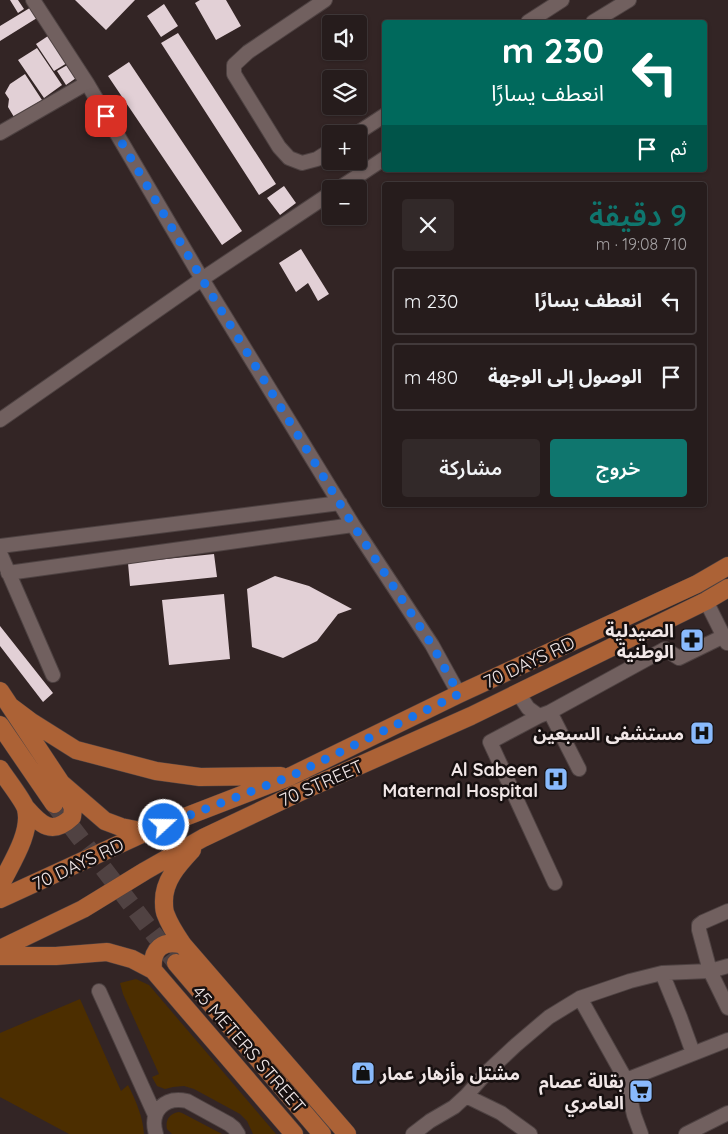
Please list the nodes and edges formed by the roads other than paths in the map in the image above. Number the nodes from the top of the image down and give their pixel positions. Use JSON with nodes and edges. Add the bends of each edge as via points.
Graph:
{"nodes":[{"id":1,"x":33,"y":0,"type":"edge"},
{"id":2,"x":325,"y":0,"type":"edge"},
{"id":3,"x":562,"y":0,"type":"edge"},
{"id":4,"x":628,"y":0,"type":"edge"},
{"id":5,"x":531,"y":20,"type":"edge"},
{"id":6,"x":596,"y":20,"type":"edge"},
{"id":7,"x":87,"y":83,"type":"junction"},
{"id":8,"x":382,"y":117,"type":"edge"},
{"id":9,"x":367,"y":127,"type":"edge"},
{"id":10,"x":0,"y":133,"type":"edge"},
{"id":11,"x":322,"y":156,"type":"edge"},
{"id":12,"x":382,"y":160,"type":"edge"},
{"id":13,"x":352,"y":180,"type":"edge"},
{"id":14,"x":322,"y":199,"type":"edge"},
{"id":15,"x":202,"y":279,"type":"junction"},
{"id":16,"x":0,"y":420,"type":"edge"},
{"id":17,"x":340,"y":502,"type":"junction"},
{"id":18,"x":353,"y":525,"type":"junction"},
{"id":19,"x":0,"y":546,"type":"edge"},
{"id":20,"x":0,"y":553,"type":"edge"},
{"id":21,"x":728,"y":566,"type":"edge"},
{"id":22,"x":8,"y":572,"type":"junction"},
{"id":23,"x":728,"y":588,"type":"edge"},
{"id":24,"x":706,"y":601,"type":"junction"},
{"id":25,"x":726,"y":640,"type":"edge"},
{"id":26,"x":53,"y":676,"type":"dead end"},
{"id":27,"x":0,"y":691,"type":"edge"},
{"id":28,"x":518,"y":693,"type":"junction"},
{"id":29,"x":459,"y":694,"type":"junction"},
{"id":30,"x":10,"y":706,"type":"junction"},
{"id":31,"x":545,"y":714,"type":"junction"},
{"id":32,"x":0,"y":725,"type":"edge"},
{"id":33,"x":0,"y":743,"type":"edge"},
{"id":34,"x":579,"y":768,"type":"dead end"},
{"id":35,"x":0,"y":769,"type":"edge"},
{"id":36,"x":291,"y":776,"type":"junction"},
{"id":37,"x":62,"y":783,"type":"junction"},
{"id":38,"x":26,"y":808,"type":"junction"},
{"id":39,"x":146,"y":832,"type":"junction"},
{"id":40,"x":203,"y":838,"type":"junction"},
{"id":41,"x":555,"y":883,"type":"dead end"},
{"id":42,"x":0,"y":886,"type":"edge"},
{"id":43,"x":0,"y":900,"type":"edge"},
{"id":44,"x":728,"y":911,"type":"edge"},
{"id":45,"x":183,"y":946,"type":"junction"},
{"id":46,"x":0,"y":949,"type":"edge"},
{"id":47,"x":0,"y":956,"type":"edge"},
{"id":48,"x":728,"y":966,"type":"edge"},
{"id":49,"x":166,"y":967,"type":"junction"},
{"id":50,"x":710,"y":971,"type":"junction"},
{"id":51,"x":662,"y":973,"type":"junction"},
{"id":52,"x":99,"y":991,"type":"dead end"},
{"id":53,"x":580,"y":998,"type":"junction"},
{"id":54,"x":728,"y":1008,"type":"edge"},
{"id":55,"x":728,"y":1040,"type":"edge"},
{"id":56,"x":693,"y":1054,"type":"junction"},
{"id":57,"x":626,"y":1080,"type":"junction"},
{"id":58,"x":466,"y":1096,"type":"junction"},
{"id":59,"x":728,"y":1112,"type":"edge"},
{"id":60,"x":155,"y":1115,"type":"junction"},
{"id":61,"x":156,"y":1134,"type":"edge"},
{"id":62,"x":238,"y":1134,"type":"edge"},
{"id":63,"x":294,"y":1134,"type":"edge"},
{"id":64,"x":312,"y":1134,"type":"edge"},
{"id":65,"x":322,"y":1134,"type":"edge"},
{"id":66,"x":347,"y":1134,"type":"edge"},
{"id":67,"x":413,"y":1134,"type":"edge"},
{"id":68,"x":530,"y":1134,"type":"edge"},
{"id":69,"x":641,"y":1134,"type":"edge"},
{"id":70,"x":686,"y":1134,"type":"edge"}],
"edges":[{"from":1,"to":7,"type":"street"},
{"from":2,"to":11,"type":"street","via":[[234,65],[234,74],[289,158],[302,162]]},
{"from":3,"to":5,"type":"street"},
{"from":4,"to":6,"type":"street"},
{"from":7,"to":10,"type":"street"},
{"from":7,"to":15,"type":"street"},
{"from":8,"to":9,"type":"street"},
{"from":12,"to":13,"type":"street"},
{"from":14,"to":15,"type":"street"},
{"from":15,"to":16,"type":"street"},
{"from":15,"to":17,"type":"street"},
{"from":17,"to":18,"type":"street"},
{"from":17,"to":19,"type":"street"},
{"from":18,"to":22,"type":"street"},
{"from":18,"to":29,"type":"street","via":[[432,645]]},
{"from":20,"to":22,"type":"street"},
{"from":21,"to":29,"type":"main road","name":"70 DAYS RD","via":[[697,584]]},
{"from":22,"to":26,"type":"street"},
{"from":23,"to":24,"type":"main road","name":"70 STREET"},
{"from":24,"to":25,"type":"street"},
{"from":24,"to":28,"type":"main road","name":"70 STREET"},
{"from":25,"to":31,"type":"street","via":[[679,658],[665,649]]},
{"from":27,"to":30,"type":"main road"},
{"from":28,"to":31,"type":"street","via":[[528,708]]},
{"from":28,"to":40,"type":"main road","name":"70 STREET"},
{"from":29,"to":36,"type":"main road","name":"70 DAYS RD"},
{"from":30,"to":36,"type":"main road","via":[[76,750],[156,771],[200,777]]},
{"from":30,"to":37,"type":"main road"},
{"from":31,"to":34,"type":"street"},
{"from":31,"to":41,"type":"street","via":[[490,742]]},
{"from":32,"to":33,"type":"main road","via":[[50,807]]},
{"from":35,"to":38,"type":"main road"},
{"from":36,"to":39,"type":"main road","name":"70 DAYS RD"},
{"from":37,"to":38,"type":"main road","via":[[72,808],[72,817],[65,824],[46,826]]},
{"from":37,"to":39,"type":"main road","via":[[105,821]]},
{"from":38,"to":42,"type":"main road","via":[[26,828],[20,847]]},
{"from":39,"to":43,"type":"main road","name":"70 DAYS RD"},
{"from":40,"to":45,"type":"main road","via":[[180,863],[164,896],[164,913]]},
{"from":40,"to":46,"type":"main road","name":"70 STREET","via":[[83,909]]},
{"from":44,"to":50,"type":"street","via":[[699,925]]},
{"from":45,"to":49,"type":"main road","via":[[174,942],[156,950],[152,960]]},
{"from":45,"to":66,"type":"main road"},
{"from":47,"to":49,"type":"main road","via":[[107,952]]},
{"from":48,"to":50,"type":"street"},
{"from":49,"to":63,"type":"main road"},
{"from":49,"to":64,"type":"main road","name":"45 METERS STREET"},
{"from":49,"to":65,"type":"main road","name":"45 METERS STREET"},
{"from":50,"to":51,"type":"street"},
{"from":50,"to":54,"type":"street"},
{"from":51,"to":53,"type":"street"},
{"from":51,"to":56,"type":"street"},
{"from":52,"to":60,"type":"street"},
{"from":53,"to":57,"type":"street"},
{"from":53,"to":58,"type":"street","via":[[549,1017],[516,1045],[486,1072]]},
{"from":55,"to":56,"type":"street"},
{"from":56,"to":57,"type":"street"},
{"from":57,"to":69,"type":"street"},
{"from":58,"to":67,"type":"street"},
{"from":58,"to":68,"type":"street","via":[[501,1112]]},
{"from":59,"to":70,"type":"street"},
{"from":60,"to":61,"type":"street"},
{"from":60,"to":62,"type":"street","via":[[168,1102],[186,1101],[229,1124]]}]}
